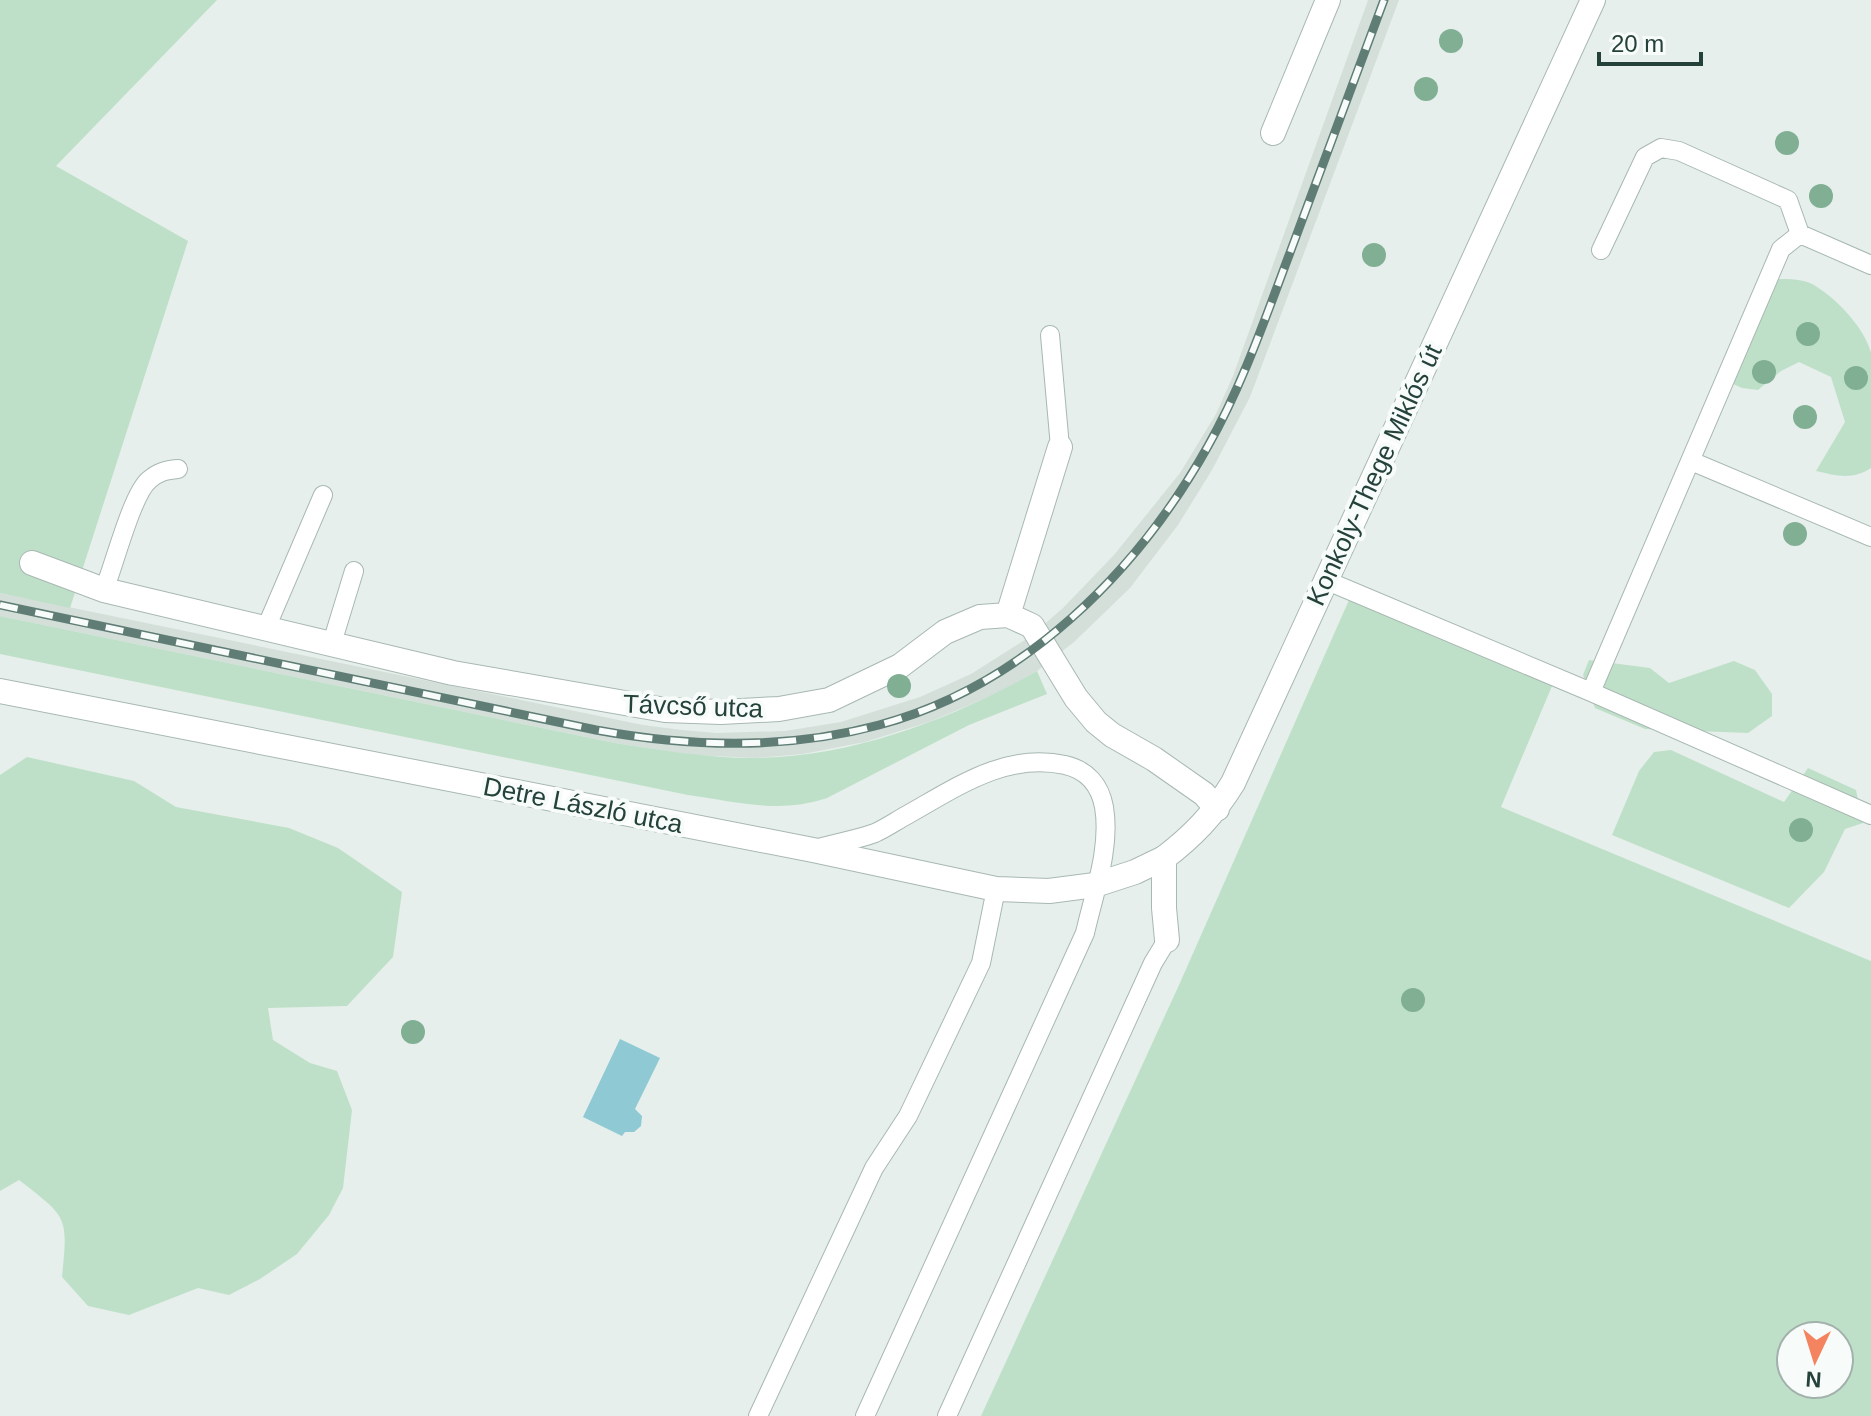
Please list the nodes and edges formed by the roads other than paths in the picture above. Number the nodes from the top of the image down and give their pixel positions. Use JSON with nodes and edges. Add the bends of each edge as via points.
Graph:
{"nodes":[{"id":1,"x":1328,"y":0,"type":"edge"},
{"id":2,"x":1593,"y":0,"type":"edge"},
{"id":3,"x":1273,"y":133,"type":"dead end"},
{"id":4,"x":1800,"y":234,"type":"junction"},
{"id":5,"x":1601,"y":250,"type":"dead end"},
{"id":6,"x":1871,"y":265,"type":"edge"},
{"id":7,"x":1050,"y":335,"type":"dead end"},
{"id":8,"x":1060,"y":447,"type":"joint"},
{"id":9,"x":1691,"y":461,"type":"junction"},
{"id":10,"x":178,"y":469,"type":"dead end"},
{"id":11,"x":323,"y":495,"type":"dead end"},
{"id":12,"x":1871,"y":537,"type":"edge"},
{"id":13,"x":32,"y":563,"type":"dead end"},
{"id":14,"x":354,"y":571,"type":"dead end"},
{"id":15,"x":1325,"y":580,"type":"junction"},
{"id":16,"x":104,"y":590,"type":"junction"},
{"id":17,"x":1008,"y":615,"type":"junction"},
{"id":18,"x":266,"y":628,"type":"junction"},
{"id":19,"x":332,"y":643,"type":"junction"},
{"id":20,"x":0,"y":691,"type":"edge"},
{"id":21,"x":1591,"y":692,"type":"junction"},
{"id":22,"x":1217,"y":809,"type":"junction"},
{"id":23,"x":1871,"y":815,"type":"edge"},
{"id":24,"x":813,"y":850,"type":"junction"},
{"id":25,"x":1164,"y":858,"type":"junction"},
{"id":26,"x":1095,"y":885,"type":"junction"},
{"id":27,"x":996,"y":889,"type":"junction"},
{"id":28,"x":1167,"y":940,"type":"joint"},
{"id":29,"x":758,"y":1416,"type":"edge"},
{"id":30,"x":865,"y":1416,"type":"edge"},
{"id":31,"x":947,"y":1416,"type":"edge"}],
"edges":[{"from":1,"to":3,"type":"street"},
{"from":2,"to":15,"type":"street","name":"Konkoly-Thege Miklós út"},
{"from":4,"to":5,"type":"lane","via":[[1788,200],[1679,151],[1661,148],[1645,157]]},
{"from":4,"to":6,"type":"lane"},
{"from":4,"to":9,"type":"lane","via":[[1781,249]]},
{"from":7,"to":8,"type":"lane"},
{"from":8,"to":17,"type":"street"},
{"from":9,"to":12,"type":"lane"},
{"from":9,"to":21,"type":"lane"},
{"from":10,"to":16,"type":"lane","via":[[146,481]]},
{"from":11,"to":18,"type":"lane"},
{"from":13,"to":16,"type":"street","name":"Távcső utca"},
{"from":14,"to":19,"type":"lane"},
{"from":15,"to":21,"type":"lane"},
{"from":15,"to":22,"type":"street","name":"Konkoly-Thege Miklós út"},
{"from":16,"to":18,"type":"street","name":"Távcső utca"},
{"from":17,"to":19,"type":"street","name":"Távcső utca","via":[[980,617],[945,632],[900,666],[829,700],[721,712],[609,702],[453,673]]},
{"from":17,"to":22,"type":"street","via":[[1032,626],[1096,722],[1204,794]]},
{"from":18,"to":19,"type":"street","name":"Távcső utca"},
{"from":20,"to":24,"type":"street","name":"Detre László utca"},
{"from":21,"to":23,"type":"lane"},
{"from":22,"to":25,"type":"street","name":"Konkoly-Thege Miklós út","via":[[1193,837]]},
{"from":24,"to":26,"type":"lane","via":[[876,832],[969,781],[1018,762],[1048,761],[1075,767],[1096,782],[1105,831]]},
{"from":24,"to":27,"type":"street","name":"Detre László utca"},
{"from":25,"to":26,"type":"street","name":"Detre László utca"},
{"from":25,"to":28,"type":"street"},
{"from":26,"to":27,"type":"street","name":"Detre László utca","via":[[1049,891]]},
{"from":26,"to":30,"type":"lane","via":[[1085,933]]},
{"from":27,"to":29,"type":"lane","via":[[981,963],[908,1116],[874,1168]]},
{"from":28,"to":31,"type":"lane"}]}
